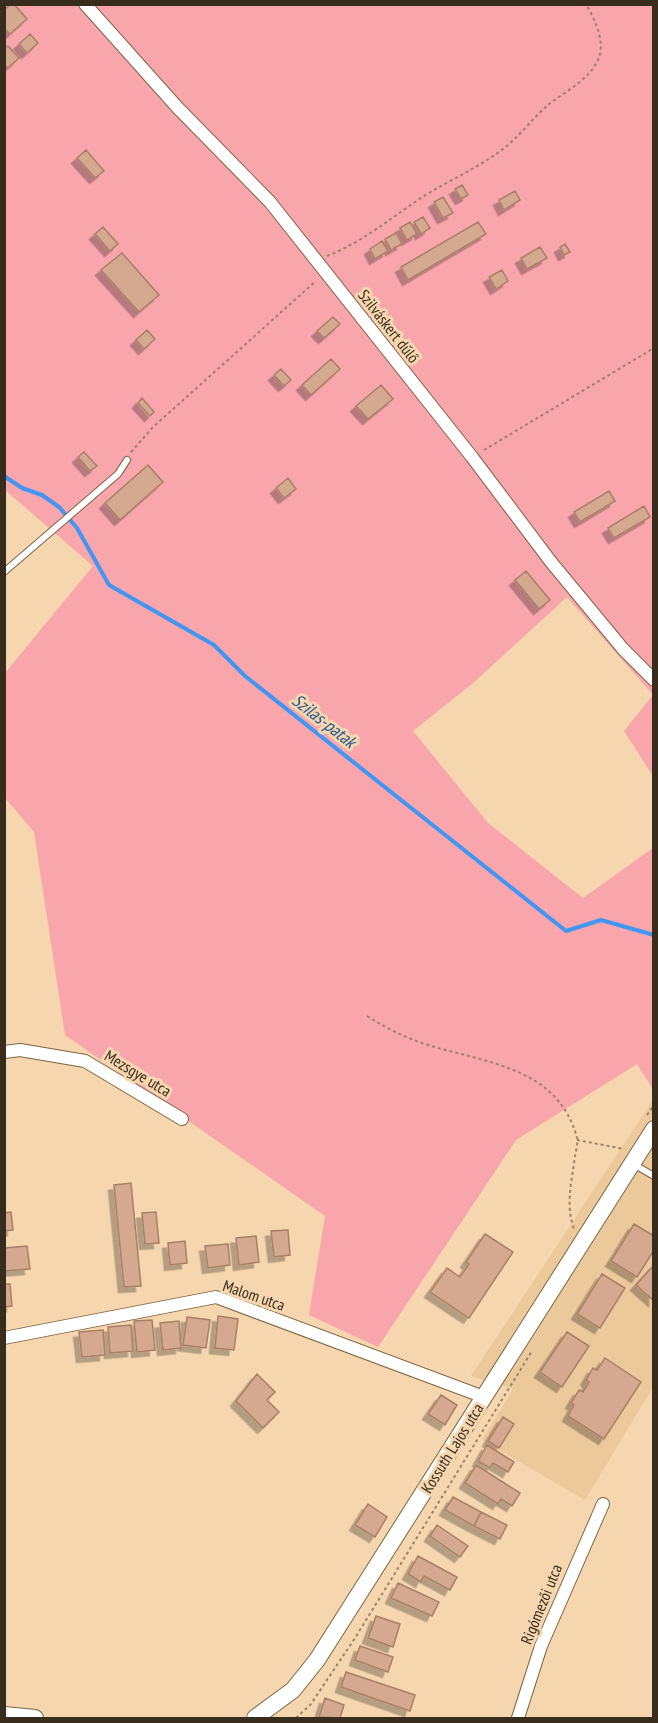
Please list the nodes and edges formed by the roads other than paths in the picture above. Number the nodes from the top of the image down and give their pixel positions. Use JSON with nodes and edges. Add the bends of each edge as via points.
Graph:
{"nodes":[{"id":1,"x":85,"y":4,"type":"edge"},
{"id":2,"x":127,"y":460,"type":"road end"},
{"id":3,"x":4,"y":572,"type":"edge"},
{"id":4,"x":654,"y":680,"type":"edge"},
{"id":5,"x":4,"y":1052,"type":"edge"},
{"id":6,"x":182,"y":1119,"type":"dead end"},
{"id":7,"x":654,"y":1129,"type":"edge"},
{"id":8,"x":634,"y":1160,"type":"junction"},
{"id":9,"x":654,"y":1176,"type":"edge"},
{"id":10,"x":4,"y":1338,"type":"edge"},
{"id":11,"x":484,"y":1397,"type":"junction"},
{"id":12,"x":603,"y":1504,"type":"dead end"},
{"id":13,"x":4,"y":1715,"type":"edge"},
{"id":14,"x":35,"y":1719,"type":"edge"},
{"id":15,"x":255,"y":1719,"type":"edge"},
{"id":16,"x":519,"y":1719,"type":"edge"}],
"edges":[{"from":1,"to":4,"type":"street","name":"Szilváskert dűlő","via":[[177,107],[270,202],[558,571]]},
{"from":2,"to":3,"type":"lane","via":[[118,474]]},
{"from":5,"to":6,"type":"street","name":"Mezsgye utca","via":[[20,1050],[85,1061]]},
{"from":7,"to":8,"type":"main road","name":"Kossuth Lajos utca"},
{"from":8,"to":9,"type":"lane"},
{"from":8,"to":11,"type":"main road","name":"Kossuth Lajos utca"},
{"from":10,"to":11,"type":"street","name":"Malom utca","via":[[216,1297]]},
{"from":11,"to":15,"type":"main road","name":"Kossuth Lajos utca","via":[[317,1660],[293,1690]]},
{"from":12,"to":16,"type":"street","name":"Rigómezői utca","via":[[542,1646]]},
{"from":13,"to":14,"type":"main road"}]}
